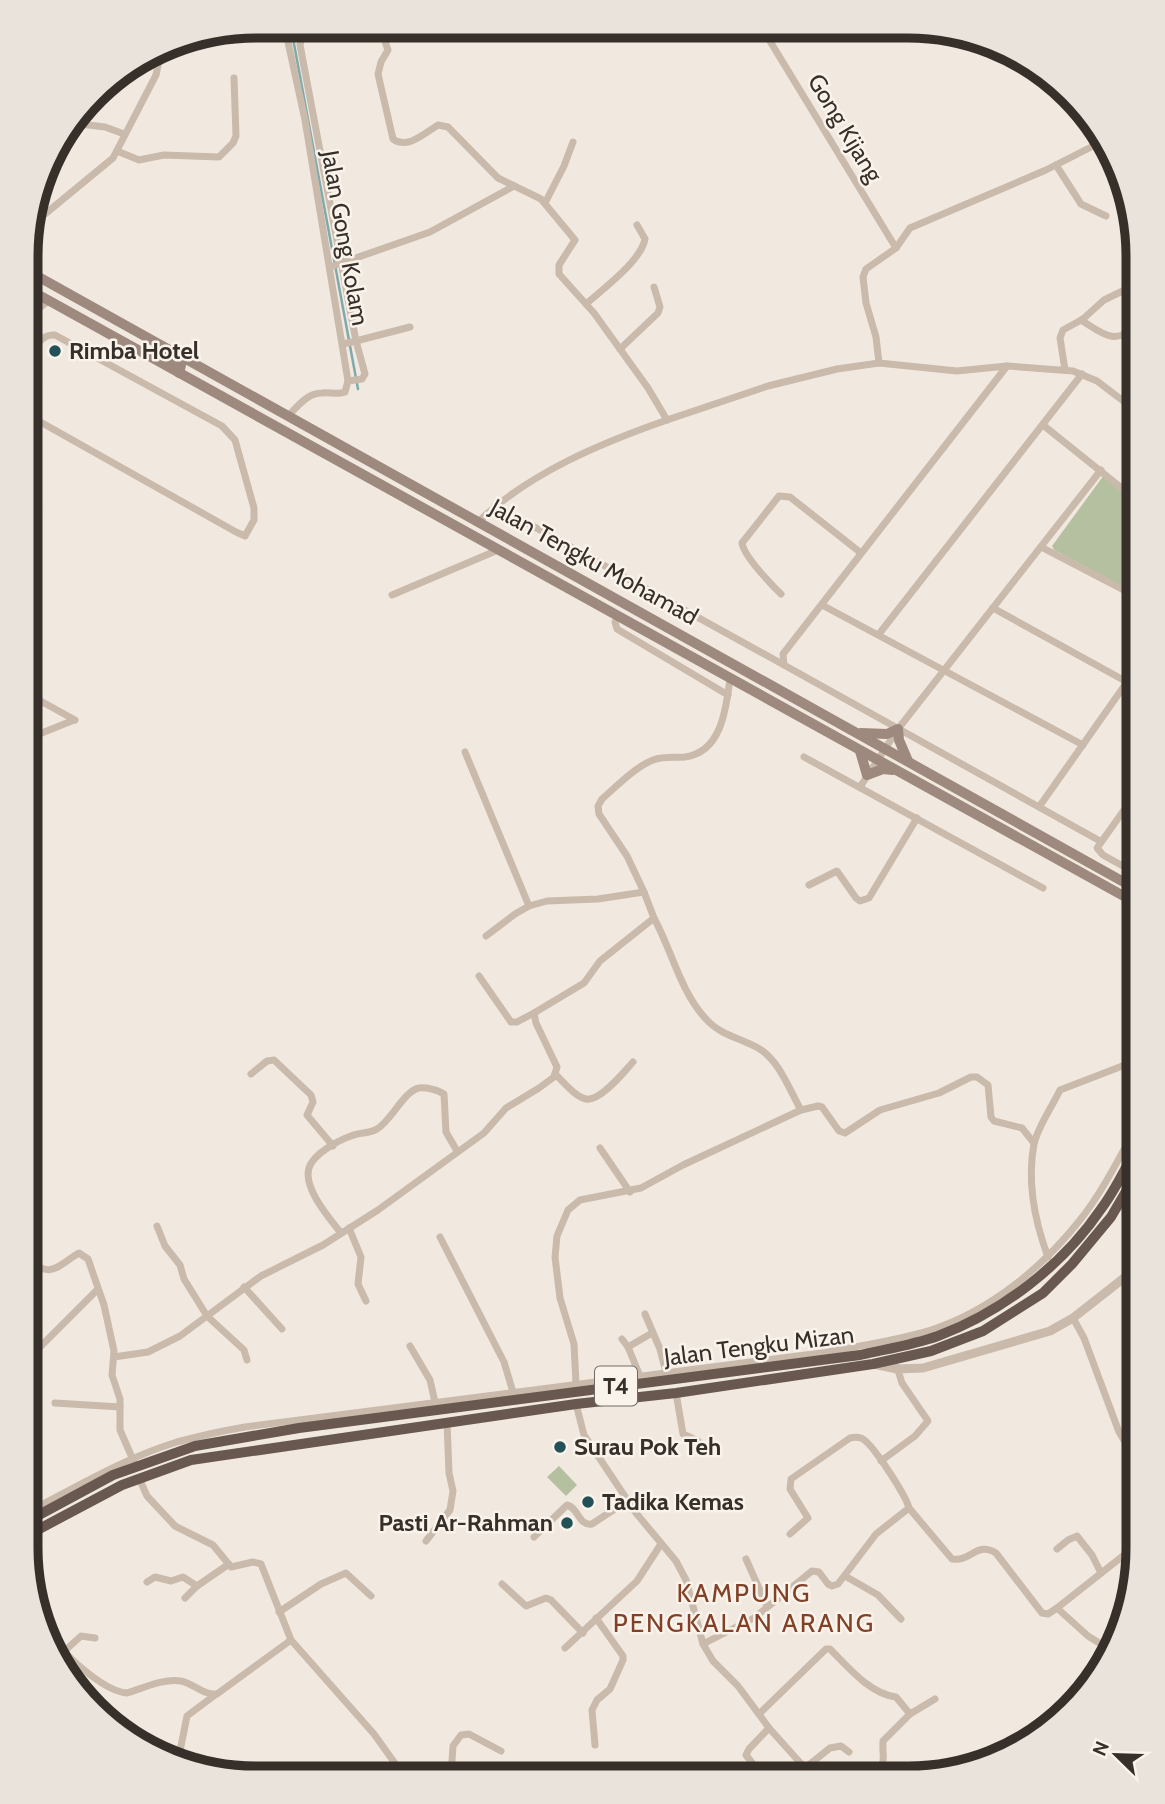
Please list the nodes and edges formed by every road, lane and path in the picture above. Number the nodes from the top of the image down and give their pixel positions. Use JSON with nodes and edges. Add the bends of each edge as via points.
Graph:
{"nodes":[{"id":1,"x":289,"y":39,"type":"edge"},
{"id":2,"x":300,"y":39,"type":"edge"},
{"id":3,"x":384,"y":39,"type":"edge"},
{"id":4,"x":769,"y":39,"type":"edge"},
{"id":5,"x":297,"y":59,"type":"junction"},
{"id":6,"x":159,"y":62,"type":"edge"},
{"id":7,"x":234,"y":78,"type":"dead end"},
{"id":8,"x":83,"y":124,"type":"edge"},
{"id":9,"x":124,"y":134,"type":"junction"},
{"id":10,"x":573,"y":142,"type":"dead end"},
{"id":11,"x":1096,"y":145,"type":"edge"},
{"id":12,"x":117,"y":151,"type":"junction"},
{"id":13,"x":1056,"y":165,"type":"junction"},
{"id":14,"x":514,"y":186,"type":"junction"},
{"id":15,"x":545,"y":203,"type":"junction"},
{"id":16,"x":43,"y":216,"type":"edge"},
{"id":17,"x":1106,"y":216,"type":"dead end"},
{"id":18,"x":327,"y":219,"type":"junction"},
{"id":19,"x":637,"y":225,"type":"dead end"},
{"id":20,"x":896,"y":247,"type":"junction"},
{"id":21,"x":335,"y":266,"type":"junction"},
{"id":22,"x":39,"y":277,"type":"edge"},
{"id":23,"x":654,"y":287,"type":"dead end"},
{"id":24,"x":1126,"y":289,"type":"edge"},
{"id":25,"x":39,"y":295,"type":"edge"},
{"id":26,"x":48,"y":300,"type":"junction"},
{"id":27,"x":586,"y":304,"type":"junction"},
{"id":28,"x":39,"y":307,"type":"edge"},
{"id":29,"x":1081,"y":320,"type":"junction"},
{"id":30,"x":410,"y":327,"type":"dead end"},
{"id":31,"x":1126,"y":335,"type":"edge"},
{"id":32,"x":39,"y":342,"type":"edge"},
{"id":33,"x":350,"y":343,"type":"junction"},
{"id":34,"x":162,"y":346,"type":"junction"},
{"id":35,"x":620,"y":349,"type":"junction"},
{"id":36,"x":879,"y":363,"type":"junction"},
{"id":37,"x":1007,"y":366,"type":"junction"},
{"id":38,"x":1065,"y":370,"type":"junction"},
{"id":39,"x":179,"y":373,"type":"junction"},
{"id":40,"x":1082,"y":374,"type":"junction"},
{"id":41,"x":353,"y":380,"type":"junction"},
{"id":42,"x":1126,"y":404,"type":"edge"},
{"id":43,"x":288,"y":416,"type":"junction"},
{"id":44,"x":667,"y":420,"type":"junction"},
{"id":45,"x":39,"y":421,"type":"edge"},
{"id":46,"x":1043,"y":425,"type":"junction"},
{"id":47,"x":1101,"y":470,"type":"junction"},
{"id":48,"x":1126,"y":491,"type":"edge"},
{"id":49,"x":495,"y":505,"type":"junction"},
{"id":50,"x":478,"y":522,"type":"junction"},
{"id":51,"x":1041,"y":547,"type":"junction"},
{"id":52,"x":498,"y":550,"type":"junction"},
{"id":53,"x":861,"y":553,"type":"junction"},
{"id":54,"x":1126,"y":591,"type":"edge"},
{"id":55,"x":781,"y":594,"type":"dead end"},
{"id":56,"x":392,"y":595,"type":"dead end"},
{"id":57,"x":821,"y":605,"type":"junction"},
{"id":58,"x":993,"y":608,"type":"junction"},
{"id":59,"x":618,"y":617,"type":"junction"},
{"id":60,"x":879,"y":635,"type":"junction"},
{"id":61,"x":785,"y":665,"type":"junction"},
{"id":62,"x":944,"y":670,"type":"junction"},
{"id":63,"x":730,"y":679,"type":"junction"},
{"id":64,"x":1126,"y":681,"type":"edge"},
{"id":65,"x":1126,"y":683,"type":"edge"},
{"id":66,"x":728,"y":695,"type":"junction"},
{"id":67,"x":39,"y":701,"type":"edge"},
{"id":68,"x":898,"y":729,"type":"junction"},
{"id":69,"x":856,"y":733,"type":"junction"},
{"id":70,"x":39,"y":734,"type":"edge"},
{"id":71,"x":1083,"y":745,"type":"junction"},
{"id":72,"x":884,"y":748,"type":"junction"},
{"id":73,"x":860,"y":751,"type":"junction"},
{"id":74,"x":465,"y":752,"type":"dead end"},
{"id":75,"x":804,"y":757,"type":"dead end"},
{"id":76,"x":876,"y":760,"type":"junction"},
{"id":77,"x":908,"y":762,"type":"junction"},
{"id":78,"x":893,"y":770,"type":"junction"},
{"id":79,"x":867,"y":775,"type":"junction"},
{"id":80,"x":860,"y":787,"type":"junction"},
{"id":81,"x":1126,"y":806,"type":"edge"},
{"id":82,"x":1039,"y":807,"type":"junction"},
{"id":83,"x":917,"y":818,"type":"junction"},
{"id":84,"x":1100,"y":841,"type":"junction"},
{"id":85,"x":1126,"y":868,"type":"edge"},
{"id":86,"x":1126,"y":883,"type":"edge"},
{"id":87,"x":810,"y":885,"type":"dead end"},
{"id":88,"x":1043,"y":888,"type":"dead end"},
{"id":89,"x":645,"y":892,"type":"junction"},
{"id":90,"x":1126,"y":897,"type":"edge"},
{"id":91,"x":529,"y":906,"type":"junction"},
{"id":92,"x":654,"y":918,"type":"junction"},
{"id":93,"x":486,"y":936,"type":"dead end"},
{"id":94,"x":479,"y":976,"type":"dead end"},
{"id":95,"x":534,"y":1013,"type":"junction"},
{"id":96,"x":634,"y":1062,"type":"dead end"},
{"id":97,"x":1126,"y":1065,"type":"edge"},
{"id":98,"x":251,"y":1074,"type":"dead end"},
{"id":99,"x":555,"y":1074,"type":"junction"},
{"id":100,"x":801,"y":1110,"type":"junction"},
{"id":101,"x":1034,"y":1143,"type":"junction"},
{"id":102,"x":1126,"y":1144,"type":"edge"},
{"id":103,"x":333,"y":1146,"type":"junction"},
{"id":104,"x":600,"y":1148,"type":"dead end"},
{"id":105,"x":457,"y":1151,"type":"junction"},
{"id":106,"x":1126,"y":1166,"type":"edge"},
{"id":107,"x":1126,"y":1191,"type":"edge"},
{"id":108,"x":630,"y":1192,"type":"junction"},
{"id":109,"x":157,"y":1226,"type":"dead end"},
{"id":110,"x":349,"y":1228,"type":"junction"},
{"id":111,"x":341,"y":1233,"type":"junction"},
{"id":112,"x":440,"y":1237,"type":"dead end"},
{"id":113,"x":1048,"y":1257,"type":"junction"},
{"id":114,"x":39,"y":1268,"type":"edge"},
{"id":115,"x":1126,"y":1276,"type":"edge"},
{"id":116,"x":244,"y":1287,"type":"junction"},
{"id":117,"x":98,"y":1289,"type":"junction"},
{"id":118,"x":366,"y":1301,"type":"dead end"},
{"id":119,"x":645,"y":1314,"type":"dead end"},
{"id":120,"x":206,"y":1316,"type":"junction"},
{"id":121,"x":1073,"y":1318,"type":"junction"},
{"id":122,"x":282,"y":1329,"type":"dead end"},
{"id":123,"x":652,"y":1333,"type":"junction"},
{"id":124,"x":622,"y":1339,"type":"dead end"},
{"id":125,"x":411,"y":1346,"type":"dead end"},
{"id":126,"x":628,"y":1347,"type":"junction"},
{"id":127,"x":39,"y":1348,"type":"edge"},
{"id":128,"x":114,"y":1357,"type":"junction"},
{"id":129,"x":247,"y":1360,"type":"dead end"},
{"id":130,"x":896,"y":1364,"type":"junction"},
{"id":131,"x":666,"y":1372,"type":"junction"},
{"id":132,"x":640,"y":1376,"type":"junction"},
{"id":133,"x":576,"y":1384,"type":"junction"},
{"id":134,"x":513,"y":1392,"type":"junction"},
{"id":135,"x":676,"y":1393,"type":"junction"},
{"id":136,"x":435,"y":1402,"type":"junction"},
{"id":137,"x":55,"y":1403,"type":"dead end"},
{"id":138,"x":576,"y":1404,"type":"junction"},
{"id":139,"x":120,"y":1407,"type":"junction"},
{"id":140,"x":447,"y":1422,"type":"junction"},
{"id":141,"x":1126,"y":1443,"type":"edge"},
{"id":142,"x":707,"y":1450,"type":"dead end"},
{"id":143,"x":881,"y":1461,"type":"junction"},
{"id":144,"x":135,"y":1462,"type":"junction"},
{"id":145,"x":139,"y":1478,"type":"junction"},
{"id":146,"x":627,"y":1501,"type":"junction"},
{"id":147,"x":39,"y":1507,"type":"edge"},
{"id":148,"x":909,"y":1508,"type":"junction"},
{"id":149,"x":39,"y":1515,"type":"edge"},
{"id":150,"x":39,"y":1529,"type":"edge"},
{"id":151,"x":790,"y":1534,"type":"dead end"},
{"id":152,"x":534,"y":1537,"type":"dead end"},
{"id":153,"x":426,"y":1541,"type":"dead end"},
{"id":154,"x":662,"y":1544,"type":"junction"},
{"id":155,"x":1057,"y":1549,"type":"dead end"},
{"id":156,"x":1126,"y":1553,"type":"edge"},
{"id":157,"x":746,"y":1559,"type":"dead end"},
{"id":158,"x":229,"y":1564,"type":"junction"},
{"id":159,"x":1101,"y":1573,"type":"junction"},
{"id":160,"x":845,"y":1576,"type":"junction"},
{"id":161,"x":147,"y":1582,"type":"dead end"},
{"id":162,"x":502,"y":1584,"type":"dead end"},
{"id":163,"x":197,"y":1586,"type":"junction"},
{"id":164,"x":372,"y":1596,"type":"dead end"},
{"id":165,"x":185,"y":1598,"type":"dead end"},
{"id":166,"x":767,"y":1606,"type":"junction"},
{"id":167,"x":1057,"y":1608,"type":"junction"},
{"id":168,"x":279,"y":1612,"type":"junction"},
{"id":169,"x":596,"y":1618,"type":"junction"},
{"id":170,"x":901,"y":1619,"type":"dead end"},
{"id":171,"x":583,"y":1633,"type":"junction"},
{"id":172,"x":95,"y":1638,"type":"dead end"},
{"id":173,"x":291,"y":1640,"type":"junction"},
{"id":174,"x":703,"y":1644,"type":"junction"},
{"id":175,"x":1103,"y":1645,"type":"edge"},
{"id":176,"x":565,"y":1648,"type":"dead end"},
{"id":177,"x":65,"y":1651,"type":"edge"},
{"id":178,"x":70,"y":1660,"type":"edge"},
{"id":179,"x":217,"y":1694,"type":"junction"},
{"id":180,"x":935,"y":1699,"type":"dead end"},
{"id":181,"x":760,"y":1713,"type":"junction"},
{"id":182,"x":910,"y":1714,"type":"junction"},
{"id":183,"x":769,"y":1728,"type":"junction"},
{"id":184,"x":595,"y":1745,"type":"dead end"},
{"id":185,"x":180,"y":1751,"type":"edge"},
{"id":186,"x":501,"y":1751,"type":"dead end"},
{"id":187,"x":849,"y":1752,"type":"dead end"},
{"id":188,"x":397,"y":1766,"type":"edge"},
{"id":189,"x":452,"y":1766,"type":"edge"},
{"id":190,"x":754,"y":1766,"type":"edge"},
{"id":191,"x":803,"y":1766,"type":"edge"},
{"id":192,"x":808,"y":1766,"type":"edge"},
{"id":193,"x":882,"y":1766,"type":"edge"}],
"edges":[{"from":1,"to":5,"type":"street"},
{"from":2,"to":5,"type":"street"},
{"from":3,"to":14,"type":"street","via":[[388,50],[379,74],[393,139],[408,143],[443,125],[498,178]]},
{"from":4,"to":20,"type":"street","name":"Gong Kijang"},
{"from":5,"to":18,"type":"street"},
{"from":6,"to":9,"type":"street"},
{"from":7,"to":12,"type":"street","via":[[236,140],[219,157],[164,155],[139,160]]},
{"from":8,"to":9,"type":"street"},
{"from":9,"to":12,"type":"street"},
{"from":10,"to":15,"type":"street"},
{"from":11,"to":13,"type":"street"},
{"from":12,"to":16,"type":"street"},
{"from":13,"to":17,"type":"street","via":[[1081,204]]},
{"from":13,"to":20,"type":"street","via":[[910,228]]},
{"from":14,"to":15,"type":"street"},
{"from":14,"to":21,"type":"street","via":[[430,232]]},
{"from":15,"to":27,"type":"street","via":[[574,236],[559,269]]},
{"from":18,"to":21,"type":"street"},
{"from":18,"to":21,"type":"street","name":"Jalan Gong Kolam"},
{"from":19,"to":27,"type":"street","via":[[645,239],[643,248]]},
{"from":20,"to":36,"type":"street","via":[[866,269],[863,277]]},
{"from":21,"to":33,"type":"street"},
{"from":21,"to":33,"type":"street","name":"Jalan Gong Kolam"},
{"from":22,"to":34,"type":"main road","name":"Jalan Tengku Mohamad"},
{"from":23,"to":35,"type":"street","via":[[658,313]]},
{"from":24,"to":29,"type":"street","via":[[1104,300]]},
{"from":25,"to":26,"type":"main road","name":"Jalan Tengku Mohamad"},
{"from":26,"to":28,"type":"street"},
{"from":26,"to":39,"type":"main road","name":"Jalan Tengku Mohamad"},
{"from":27,"to":35,"type":"street"},
{"from":29,"to":31,"type":"street","via":[[1104,334]]},
{"from":29,"to":38,"type":"street","via":[[1061,334]]},
{"from":30,"to":33,"type":"street"},
{"from":32,"to":45,"type":"street","via":[[55,335],[228,431],[239,450],[254,520],[245,536]]},
{"from":33,"to":41,"type":"street","name":"Jalan Gong Kolam"},
{"from":33,"to":41,"type":"street","via":[[365,374]]},
{"from":34,"to":39,"type":"main road","via":[[170,359],[181,365]]},
{"from":34,"to":43,"type":"main road","name":"Jalan Tengku Mohamad"},
{"from":35,"to":44,"type":"street"},
{"from":36,"to":37,"type":"street","via":[[957,371]]},
{"from":36,"to":44,"type":"street","via":[[768,386]]},
{"from":37,"to":38,"type":"street"},
{"from":37,"to":53,"type":"street"},
{"from":38,"to":40,"type":"street"},
{"from":39,"to":52,"type":"main road","name":"Jalan Tengku Mohamad"},
{"from":40,"to":42,"type":"street"},
{"from":40,"to":46,"type":"street"},
{"from":41,"to":43,"type":"street","via":[[341,394],[307,397]]},
{"from":43,"to":50,"type":"main road","name":"Jalan Tengku Mohamad"},
{"from":44,"to":49,"type":"street","via":[[592,447]]},
{"from":46,"to":47,"type":"street"},
{"from":46,"to":60,"type":"street"},
{"from":47,"to":48,"type":"street"},
{"from":47,"to":51,"type":"street"},
{"from":49,"to":50,"type":"street"},
{"from":49,"to":61,"type":"street"},
{"from":50,"to":69,"type":"main road","name":"Jalan Tengku Mohamad"},
{"from":51,"to":54,"type":"street"},
{"from":51,"to":58,"type":"street"},
{"from":52,"to":56,"type":"street"},
{"from":52,"to":59,"type":"main road","name":"Jalan Tengku Mohamad"},
{"from":53,"to":55,"type":"street","via":[[790,497],[779,496],[742,544]]},
{"from":53,"to":57,"type":"street"},
{"from":57,"to":60,"type":"street"},
{"from":57,"to":61,"type":"street","via":[[783,654]]},
{"from":58,"to":62,"type":"street"},
{"from":58,"to":64,"type":"street"},
{"from":59,"to":63,"type":"main road","name":"Jalan Tengku Mohamad"},
{"from":59,"to":66,"type":"street","via":[[617,629]]},
{"from":60,"to":62,"type":"street"},
{"from":61,"to":68,"type":"street"},
{"from":62,"to":68,"type":"street"},
{"from":62,"to":71,"type":"street"},
{"from":63,"to":66,"type":"street"},
{"from":63,"to":73,"type":"main road","name":"Jalan Tengku Mohamad"},
{"from":65,"to":71,"type":"street"},
{"from":66,"to":89,"type":"street","via":[[723,722],[703,749],[685,757],[649,762],[598,806]]},
{"from":67,"to":70,"type":"street","via":[[75,720]]},
{"from":68,"to":69,"type":"main road","via":[[877,735]]},
{"from":68,"to":72,"type":"street"},
{"from":68,"to":77,"type":"main road"},
{"from":68,"to":82,"type":"street"},
{"from":69,"to":72,"type":"main road","name":"Jalan Tengku Mohamad"},
{"from":71,"to":82,"type":"street"},
{"from":72,"to":76,"type":"street"},
{"from":72,"to":77,"type":"main road","name":"Jalan Tengku Mohamad"},
{"from":73,"to":76,"type":"main road","name":"Jalan Tengku Mohamad"},
{"from":73,"to":79,"type":"main road"},
{"from":74,"to":91,"type":"street"},
{"from":75,"to":80,"type":"street"},
{"from":76,"to":78,"type":"main road","name":"Jalan Tengku Mohamad"},
{"from":76,"to":79,"type":"street"},
{"from":77,"to":86,"type":"main road","name":"Jalan Tengku Mohamad"},
{"from":78,"to":79,"type":"main road"},
{"from":78,"to":90,"type":"main road","name":"Jalan Tengku Mohamad"},
{"from":79,"to":80,"type":"street"},
{"from":80,"to":83,"type":"street"},
{"from":81,"to":84,"type":"street"},
{"from":82,"to":84,"type":"street"},
{"from":83,"to":87,"type":"street","via":[[869,898],[856,898],[837,871]]},
{"from":83,"to":88,"type":"street"},
{"from":84,"to":85,"type":"street","via":[[1099,852]]},
{"from":89,"to":91,"type":"street"},
{"from":89,"to":92,"type":"street"},
{"from":91,"to":93,"type":"street"},
{"from":92,"to":95,"type":"street","via":[[600,961],[584,983]]},
{"from":92,"to":100,"type":"street","via":[[685,987],[706,1019],[720,1032],[760,1049],[774,1061]]},
{"from":94,"to":95,"type":"street","via":[[511,1022]]},
{"from":95,"to":99,"type":"street"},
{"from":96,"to":99,"type":"street","via":[[590,1099],[576,1094]]},
{"from":97,"to":101,"type":"street","via":[[1060,1090]]},
{"from":98,"to":103,"type":"street","via":[[274,1060],[314,1098],[307,1115]]},
{"from":99,"to":105,"type":"street","via":[[506,1108],[484,1133]]},
{"from":100,"to":101,"type":"street","via":[[822,1108],[845,1133],[880,1110],[977,1077],[988,1085],[994,1121],[1022,1128]]},
{"from":100,"to":108,"type":"street"},
{"from":101,"to":113,"type":"street","via":[[1032,1188]]},
{"from":102,"to":113,"type":"street","via":[[1085,1213]]},
{"from":103,"to":105,"type":"street","via":[[376,1130],[413,1091],[422,1088],[444,1094],[446,1132]]},
{"from":103,"to":111,"type":"street","via":[[312,1162],[308,1171],[314,1195]]},
{"from":104,"to":108,"type":"street"},
{"from":105,"to":110,"type":"street"},
{"from":106,"to":144,"type":"highway","name":"Jalan Tengku Mizan","number":"T4","via":[[1102,1209],[1056,1261],[1020,1292],[938,1336],[860,1354],[299,1428]]},
{"from":107,"to":130,"type":"highway","name":"Jalan Tengku Mizan","number":"T4","via":[[1111,1217],[1042,1293],[971,1336]]},
{"from":108,"to":133,"type":"street","via":[[580,1200],[568,1210],[557,1236],[560,1298],[574,1344]]},
{"from":109,"to":120,"type":"street"},
{"from":110,"to":111,"type":"street"},
{"from":110,"to":118,"type":"street","via":[[361,1257],[358,1284]]},
{"from":111,"to":116,"type":"street"},
{"from":112,"to":134,"type":"street","via":[[504,1362]]},
{"from":113,"to":131,"type":"street","via":[[1007,1291],[922,1333],[821,1353]]},
{"from":114,"to":117,"type":"street","via":[[53,1270],[83,1254],[89,1259]]},
{"from":115,"to":121,"type":"street"},
{"from":116,"to":120,"type":"street"},
{"from":116,"to":122,"type":"street"},
{"from":117,"to":127,"type":"street"},
{"from":117,"to":128,"type":"street"},
{"from":119,"to":123,"type":"street"},
{"from":120,"to":128,"type":"street","via":[[154,1350]]},
{"from":120,"to":129,"type":"street","via":[[244,1350]]},
{"from":121,"to":130,"type":"street","via":[[1050,1331],[923,1368]]},
{"from":121,"to":141,"type":"street"},
{"from":123,"to":126,"type":"street"},
{"from":123,"to":131,"type":"street"},
{"from":124,"to":126,"type":"street"},
{"from":125,"to":136,"type":"street","via":[[430,1380]]},
{"from":126,"to":132,"type":"street"},
{"from":128,"to":139,"type":"street","via":[[112,1375]]},
{"from":130,"to":135,"type":"highway","name":"Jalan Tengku Mizan","number":"T4"},
{"from":130,"to":143,"type":"street","via":[[902,1383],[928,1421]]},
{"from":131,"to":132,"type":"street"},
{"from":132,"to":133,"type":"street"},
{"from":133,"to":134,"type":"street"},
{"from":134,"to":136,"type":"street"},
{"from":135,"to":138,"type":"highway","name":"Jalan Tengku Mizan","number":"T4"},
{"from":135,"to":142,"type":"street","via":[[683,1434]]},
{"from":136,"to":144,"type":"street","via":[[245,1427],[175,1443]]},
{"from":137,"to":139,"type":"street"},
{"from":138,"to":140,"type":"highway","name":"Jalan Tengku Mizan","number":"T4"},
{"from":138,"to":146,"type":"street","via":[[584,1435]]},
{"from":139,"to":144,"type":"street","via":[[120,1430]]},
{"from":140,"to":145,"type":"highway","name":"Jalan Tengku Mizan","number":"T4","via":[[224,1454]]},
{"from":140,"to":153,"type":"street","via":[[453,1491],[450,1510]]},
{"from":143,"to":148,"type":"street"},
{"from":143,"to":151,"type":"street","via":[[864,1439],[850,1438],[796,1474],[790,1489],[808,1518]]},
{"from":144,"to":147,"type":"street"},
{"from":144,"to":149,"type":"highway","name":"Jalan Tengku Mizan","number":"T4"},
{"from":145,"to":150,"type":"highway","name":"Jalan Tengku Mizan","number":"T4"},
{"from":145,"to":158,"type":"street","via":[[147,1496],[175,1526],[213,1545]]},
{"from":146,"to":152,"type":"street","via":[[592,1524],[583,1523],[573,1507],[564,1506]]},
{"from":146,"to":154,"type":"street"},
{"from":148,"to":160,"type":"street","via":[[876,1534]]},
{"from":148,"to":167,"type":"street","via":[[952,1559],[988,1549],[996,1553],[1042,1613]]},
{"from":154,"to":169,"type":"street","via":[[637,1581]]},
{"from":154,"to":174,"type":"street","via":[[687,1580]]},
{"from":155,"to":159,"type":"street","via":[[1077,1536]]},
{"from":156,"to":159,"type":"street"},
{"from":157,"to":166,"type":"street"},
{"from":158,"to":163,"type":"street"},
{"from":158,"to":168,"type":"street","via":[[261,1564]]},
{"from":159,"to":167,"type":"street"},
{"from":160,"to":166,"type":"street","via":[[832,1586],[812,1571]]},
{"from":160,"to":170,"type":"street","via":[[878,1595]]},
{"from":161,"to":163,"type":"street","via":[[155,1577],[167,1581],[183,1577]]},
{"from":162,"to":171,"type":"street","via":[[526,1606],[551,1600]]},
{"from":163,"to":165,"type":"street"},
{"from":164,"to":168,"type":"street","via":[[346,1573]]},
{"from":166,"to":174,"type":"street","via":[[754,1618]]},
{"from":167,"to":175,"type":"street"},
{"from":168,"to":173,"type":"street"},
{"from":169,"to":171,"type":"street"},
{"from":169,"to":184,"type":"street","via":[[623,1660],[610,1689],[592,1710]]},
{"from":171,"to":176,"type":"street"},
{"from":172,"to":177,"type":"street","via":[[81,1636]]},
{"from":173,"to":179,"type":"street"},
{"from":173,"to":188,"type":"street"},
{"from":174,"to":181,"type":"street"},
{"from":178,"to":179,"type":"street","via":[[119,1692],[176,1680]]},
{"from":179,"to":185,"type":"street","via":[[187,1716]]},
{"from":180,"to":182,"type":"street"},
{"from":181,"to":182,"type":"street","via":[[830,1649],[883,1696],[897,1697]]},
{"from":181,"to":183,"type":"street"},
{"from":182,"to":193,"type":"street","via":[[883,1741]]},
{"from":183,"to":190,"type":"street","via":[[746,1755]]},
{"from":183,"to":191,"type":"street"},
{"from":186,"to":189,"type":"street","via":[[469,1734],[461,1735],[453,1746]]},
{"from":187,"to":192,"type":"street","via":[[841,1746],[830,1748]]}]}
